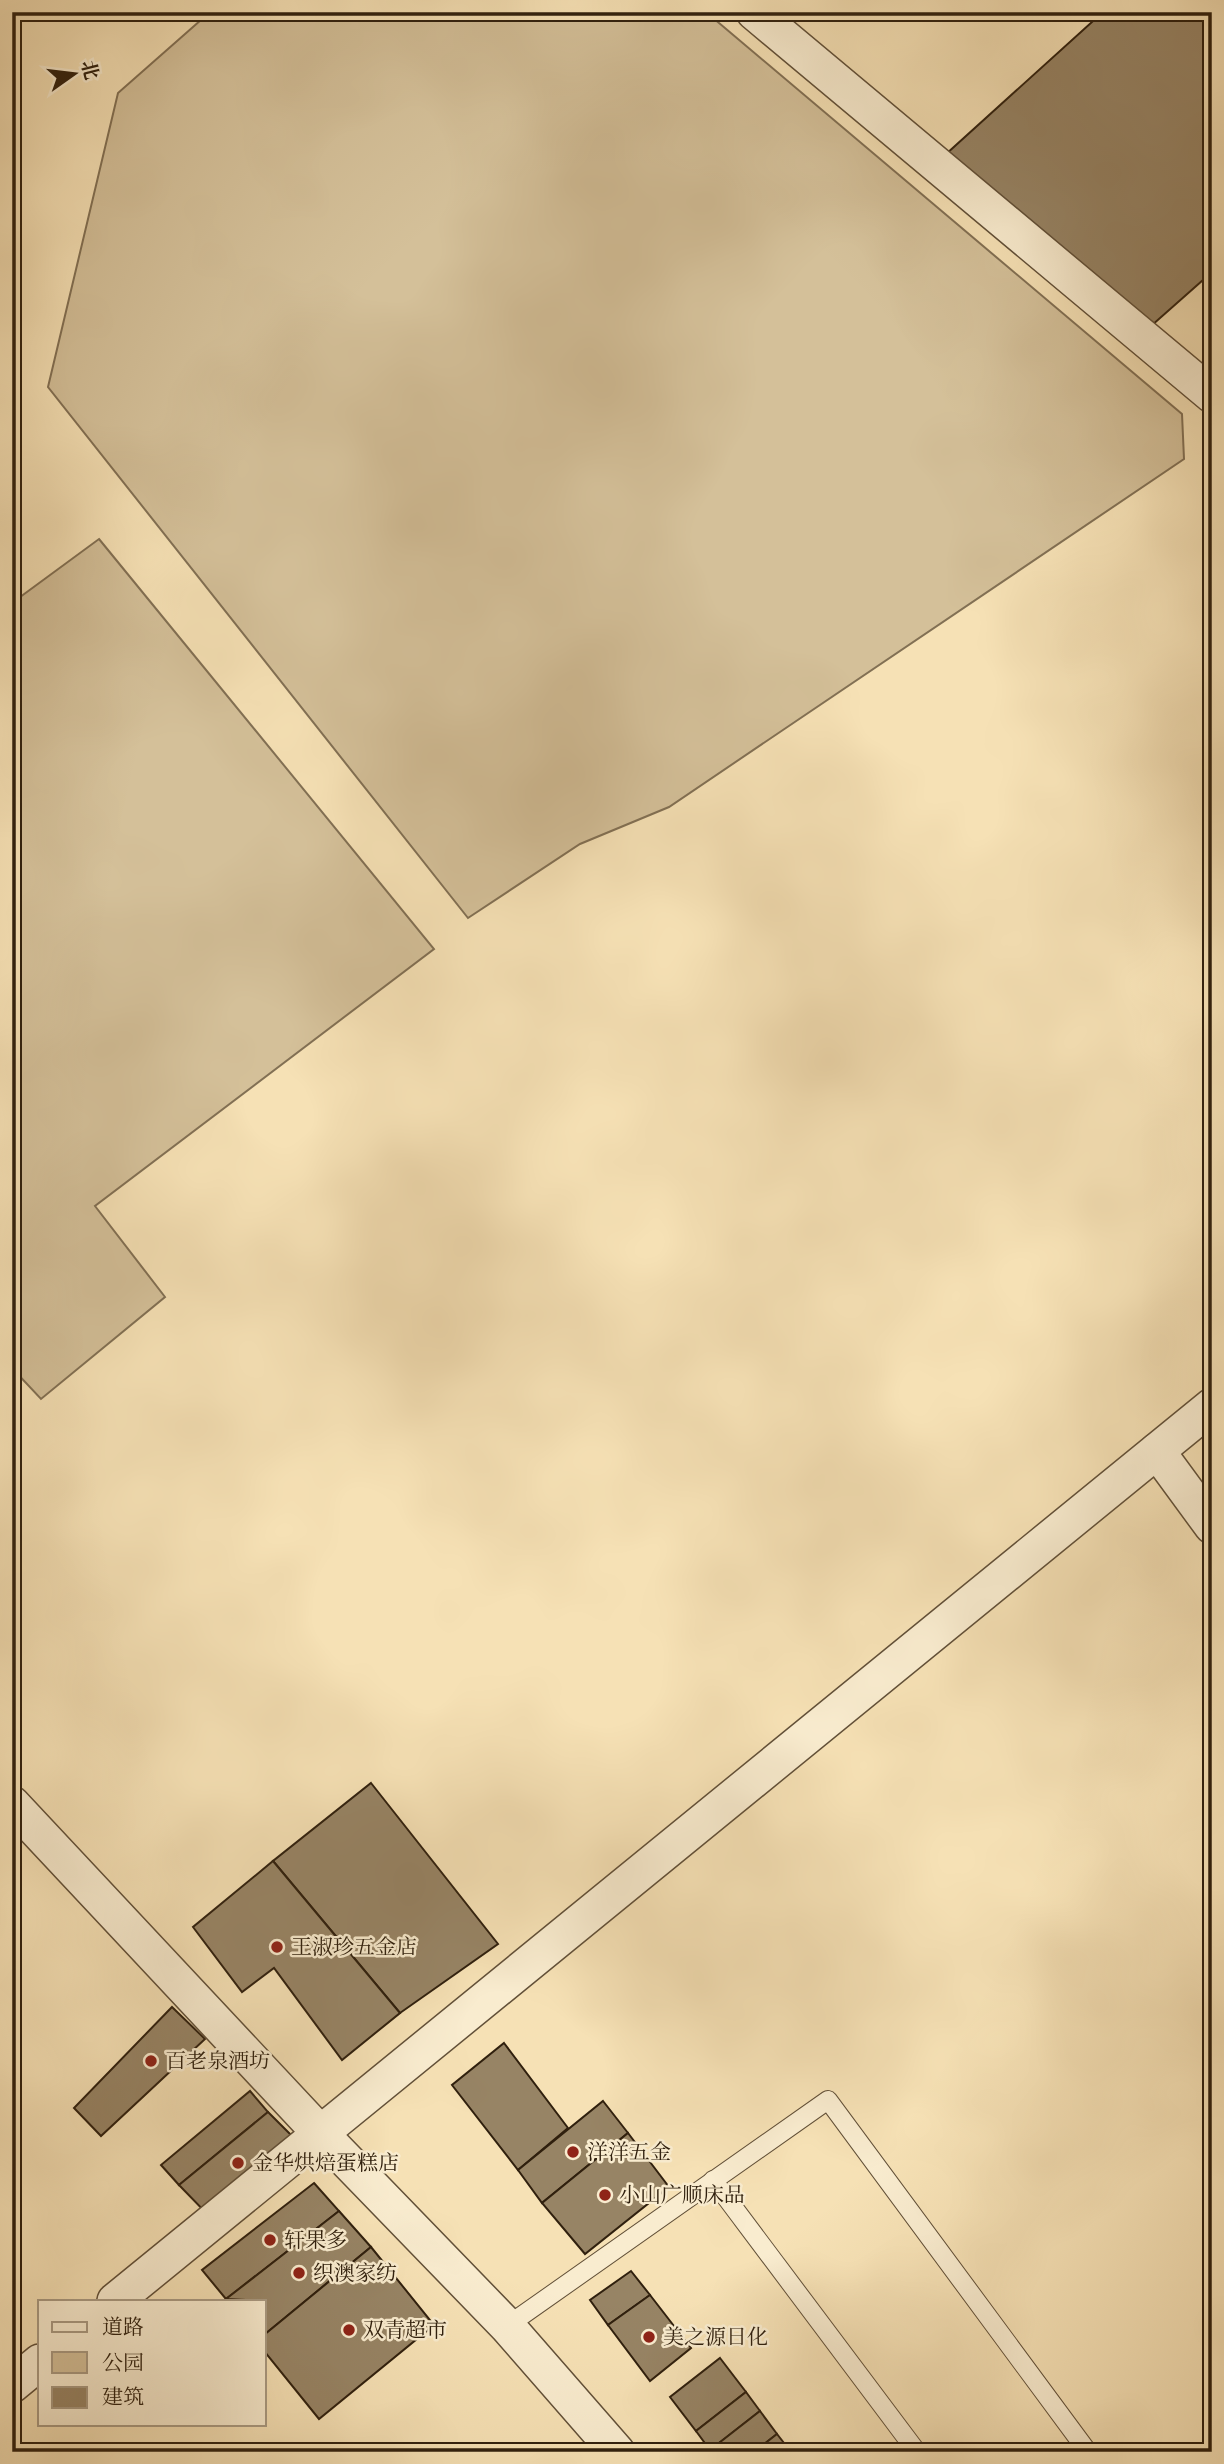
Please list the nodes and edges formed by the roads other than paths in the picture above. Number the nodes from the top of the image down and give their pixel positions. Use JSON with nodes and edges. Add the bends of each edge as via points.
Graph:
{"nodes":[{"id":1,"x":754,"y":12,"type":"edge"},
{"id":2,"x":1212,"y":395,"type":"edge"},
{"id":3,"x":1212,"y":1406,"type":"edge"},
{"id":4,"x":1157,"y":1451,"type":"junction"},
{"id":5,"x":1212,"y":1526,"type":"edge"},
{"id":6,"x":12,"y":1804,"type":"edge"},
{"id":7,"x":321,"y":2134,"type":"junction"},
{"id":8,"x":713,"y":2180,"type":"junction"},
{"id":9,"x":116,"y":2300,"type":"edge"},
{"id":10,"x":507,"y":2326,"type":"junction"},
{"id":11,"x":38,"y":2364,"type":"edge"},
{"id":12,"x":12,"y":2385,"type":"edge"},
{"id":13,"x":617,"y":2452,"type":"edge"},
{"id":14,"x":917,"y":2452,"type":"edge"},
{"id":15,"x":1088,"y":2452,"type":"edge"}],
"edges":[{"from":1,"to":2,"type":"street"},
{"from":3,"to":4,"type":"street"},
{"from":4,"to":5,"type":"street"},
{"from":4,"to":7,"type":"street"},
{"from":6,"to":7,"type":"street"},
{"from":7,"to":9,"type":"street"},
{"from":7,"to":10,"type":"street"},
{"from":8,"to":10,"type":"lane"},
{"from":8,"to":14,"type":"lane"},
{"from":8,"to":15,"type":"lane","via":[[828,2100]]},
{"from":10,"to":13,"type":"street"},
{"from":11,"to":12,"type":"street"}]}
